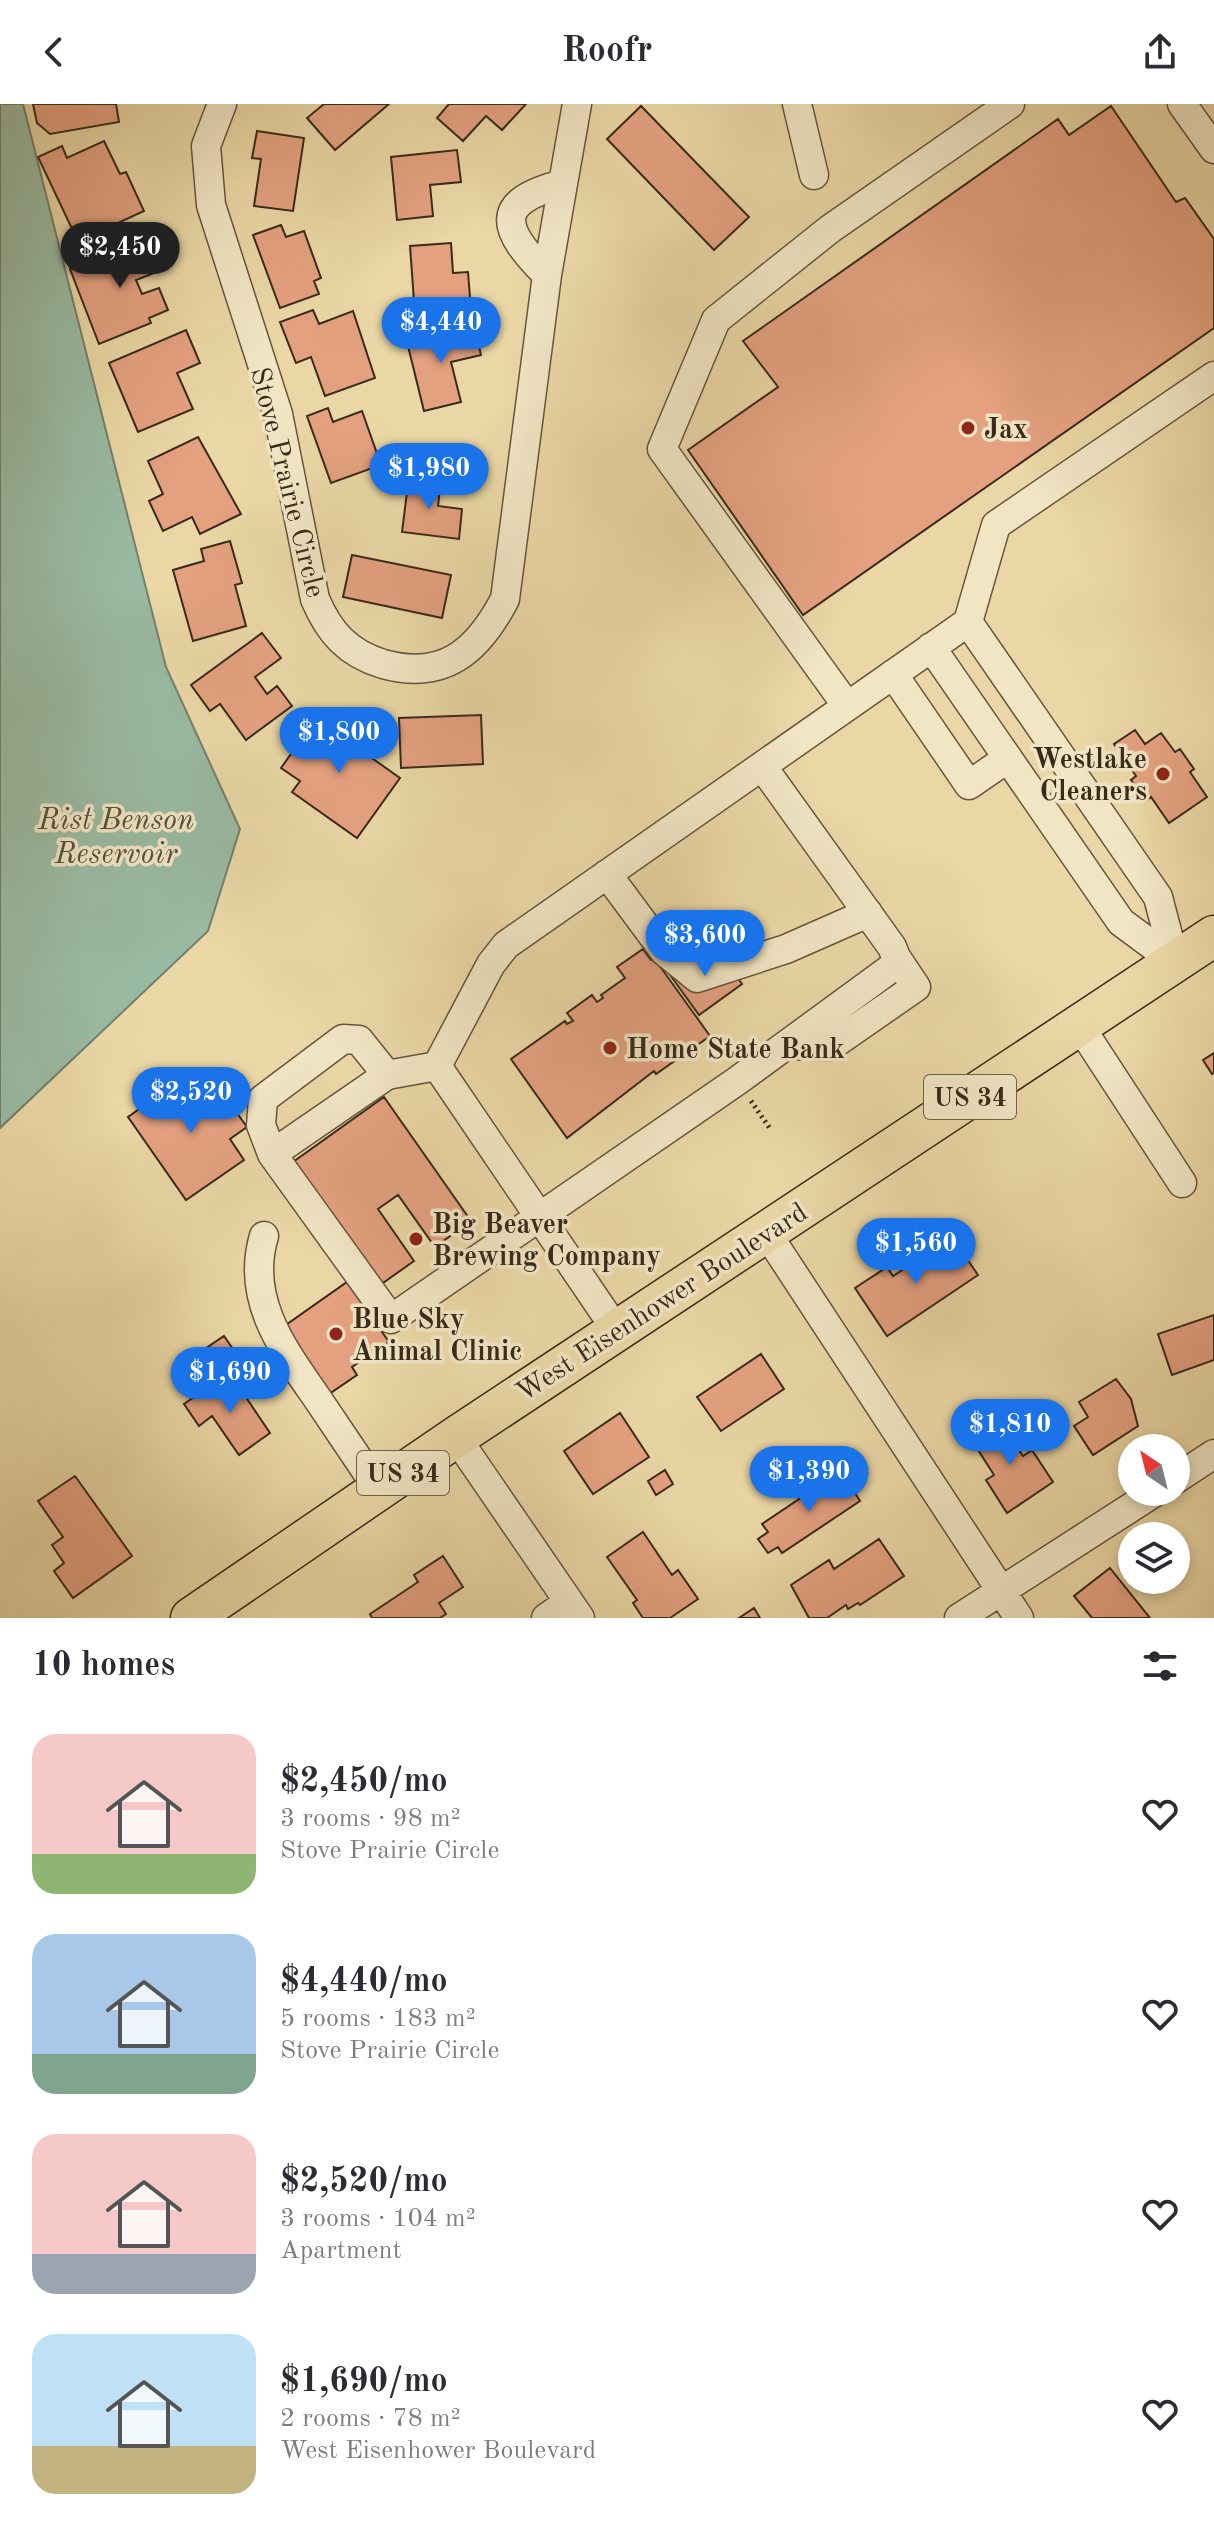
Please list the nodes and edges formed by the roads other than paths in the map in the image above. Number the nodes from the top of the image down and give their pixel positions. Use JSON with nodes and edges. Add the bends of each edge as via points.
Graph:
{"nodes":[{"id":1,"x":222,"y":104,"type":"edge"},
{"id":2,"x":577,"y":104,"type":"edge"},
{"id":3,"x":797,"y":104,"type":"edge"},
{"id":4,"x":1010,"y":104,"type":"edge"},
{"id":5,"x":1182,"y":104,"type":"edge"},
{"id":6,"x":1214,"y":149,"type":"edge"},
{"id":7,"x":814,"y":175,"type":"dead end"},
{"id":8,"x":563,"y":184,"type":"junction"},
{"id":9,"x":547,"y":275,"type":"junction"},
{"id":10,"x":1214,"y":376,"type":"edge"},
{"id":11,"x":968,"y":622,"type":"junction"},
{"id":12,"x":931,"y":647,"type":"junction"},
{"id":13,"x":893,"y":674,"type":"junction"},
{"id":14,"x":847,"y":706,"type":"junction"},
{"id":15,"x":1008,"y":758,"type":"junction"},
{"id":16,"x":762,"y":766,"type":"junction"},
{"id":17,"x":607,"y":874,"type":"junction"},
{"id":18,"x":868,"y":913,"type":"junction"},
{"id":19,"x":1214,"y":936,"type":"edge"},
{"id":20,"x":1175,"y":962,"type":"junction"},
{"id":21,"x":1079,"y":1025,"type":"junction"},
{"id":22,"x":437,"y":1066,"type":"junction"},
{"id":23,"x":387,"y":1075,"type":"junction"},
{"id":24,"x":272,"y":1154,"type":"junction"},
{"id":25,"x":1182,"y":1183,"type":"dead end"},
{"id":26,"x":540,"y":1218,"type":"junction"},
{"id":27,"x":766,"y":1232,"type":"junction"},
{"id":28,"x":264,"y":1236,"type":"dead end"},
{"id":29,"x":617,"y":1331,"type":"junction"},
{"id":30,"x":456,"y":1437,"type":"junction"},
{"id":31,"x":1214,"y":1454,"type":"edge"},
{"id":32,"x":1190,"y":1470,"type":"edge"},
{"id":33,"x":379,"y":1490,"type":"junction"},
{"id":34,"x":1133,"y":1506,"type":"edge"},
{"id":35,"x":1000,"y":1591,"type":"junction"},
{"id":36,"x":575,"y":1610,"type":"edge"},
{"id":37,"x":191,"y":1618,"type":"edge"},
{"id":38,"x":546,"y":1618,"type":"edge"},
{"id":39,"x":959,"y":1618,"type":"edge"},
{"id":40,"x":1019,"y":1618,"type":"edge"}],
"edges":[{"from":1,"to":9,"type":"street","name":"Stove Prairie Circle","via":[[206,146],[211,205],[278,414],[315,599],[342,644],[357,654],[402,669],[441,666],[485,634],[505,599]]},
{"from":2,"to":8,"type":"street","name":"Stove Prairie Circle"},
{"from":3,"to":7,"type":"street"},
{"from":4,"to":14,"type":"street","via":[[830,229],[716,320],[662,449]]},
{"from":5,"to":6,"type":"street"},
{"from":8,"to":9,"type":"street","name":"Stove Prairie Circle"},
{"from":8,"to":9,"type":"street","via":[[538,190],[520,203],[509,226],[516,242]]},
{"from":10,"to":11,"type":"street","via":[[996,525]]},
{"from":11,"to":12,"type":"street"},
{"from":11,"to":20,"type":"street","via":[[1158,897]]},
{"from":12,"to":13,"type":"street"},
{"from":12,"to":15,"type":"street"},
{"from":13,"to":14,"type":"street"},
{"from":13,"to":15,"type":"street","via":[[969,785]]},
{"from":14,"to":16,"type":"street"},
{"from":15,"to":20,"type":"street","via":[[1121,922]]},
{"from":16,"to":17,"type":"street"},
{"from":16,"to":18,"type":"street"},
{"from":17,"to":18,"type":"street","via":[[664,951],[697,978],[786,949]]},
{"from":17,"to":22,"type":"street","via":[[506,945]]},
{"from":18,"to":26,"type":"street","via":[[896,957],[894,966]]},
{"from":19,"to":20,"type":"highway","name":"West Eisenhower Boulevard","number":"US 34"},
{"from":20,"to":21,"type":"highway","name":"West Eisenhower Boulevard","number":"US 34"},
{"from":21,"to":25,"type":"street"},
{"from":21,"to":27,"type":"highway","name":"West Eisenhower Boulevard","number":"US 34"},
{"from":22,"to":23,"type":"street"},
{"from":22,"to":26,"type":"street"},
{"from":23,"to":24,"type":"street"},
{"from":23,"to":24,"type":"street","via":[[359,1040],[343,1039],[263,1099],[261,1125]]},
{"from":24,"to":26,"type":"street","via":[[391,1319]]},
{"from":26,"to":29,"type":"street"},
{"from":27,"to":29,"type":"highway","name":"West Eisenhower Boulevard","number":"US 34"},
{"from":27,"to":35,"type":"street"},
{"from":28,"to":33,"type":"street","via":[[258,1271],[267,1316]]},
{"from":29,"to":30,"type":"highway","name":"West Eisenhower Boulevard","number":"US 34"},
{"from":30,"to":33,"type":"highway","name":"West Eisenhower Boulevard","number":"US 34"},
{"from":30,"to":36,"type":"street"},
{"from":31,"to":32,"type":"street"},
{"from":33,"to":37,"type":"highway","name":"West Eisenhower Boulevard","number":"US 34"},
{"from":34,"to":35,"type":"street"},
{"from":35,"to":39,"type":"street"},
{"from":35,"to":40,"type":"street"},
{"from":36,"to":38,"type":"street"}]}
